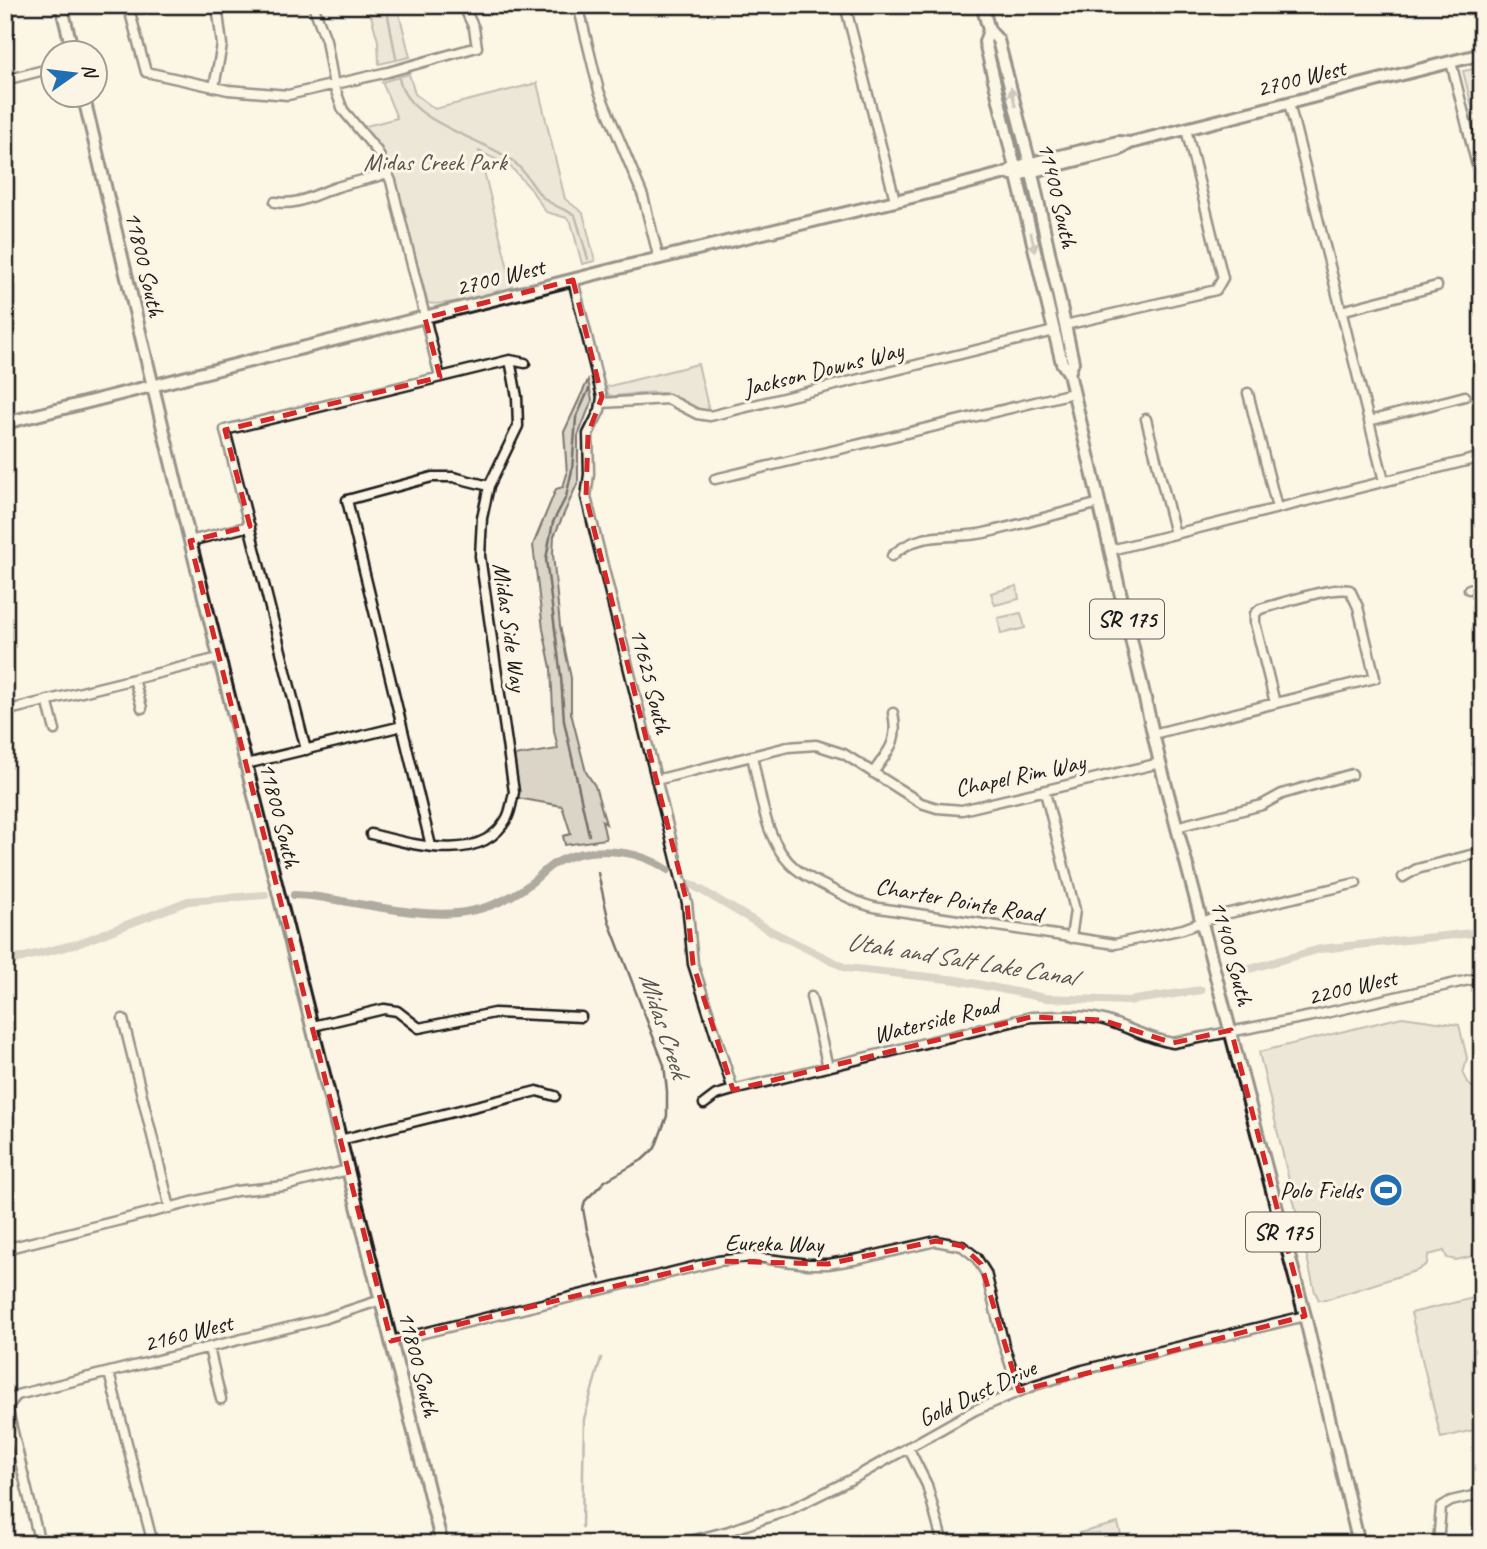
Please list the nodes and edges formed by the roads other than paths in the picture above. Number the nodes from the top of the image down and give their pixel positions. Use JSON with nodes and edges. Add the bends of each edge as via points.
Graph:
{"nodes":[{"id":1,"x":61,"y":5,"type":"edge"},
{"id":2,"x":128,"y":5,"type":"edge"},
{"id":3,"x":217,"y":5,"type":"edge"},
{"id":4,"x":313,"y":5,"type":"edge"},
{"id":5,"x":464,"y":5,"type":"edge"},
{"id":6,"x":578,"y":5,"type":"edge"},
{"id":7,"x":845,"y":5,"type":"edge"},
{"id":8,"x":982,"y":5,"type":"edge"},
{"id":9,"x":989,"y":30,"type":"junction"},
{"id":10,"x":69,"y":38,"type":"edge"},
{"id":11,"x":1482,"y":54,"type":"edge"},
{"id":12,"x":1451,"y":62,"type":"junction"},
{"id":13,"x":38,"y":72,"type":"edge"},
{"id":14,"x":5,"y":80,"type":"edge"},
{"id":15,"x":334,"y":86,"type":"junction"},
{"id":16,"x":214,"y":87,"type":"junction"},
{"id":17,"x":1289,"y":103,"type":"junction"},
{"id":18,"x":86,"y":108,"type":"edge"},
{"id":19,"x":1186,"y":129,"type":"junction"},
{"id":20,"x":1031,"y":168,"type":"junction"},
{"id":21,"x":1013,"y":172,"type":"junction"},
{"id":22,"x":388,"y":173,"type":"junction"},
{"id":23,"x":1482,"y":186,"type":"edge"},
{"id":24,"x":895,"y":200,"type":"junction"},
{"id":25,"x":275,"y":202,"type":"dead end"},
{"id":26,"x":659,"y":258,"type":"junction"},
{"id":27,"x":573,"y":280,"type":"junction"},
{"id":28,"x":1437,"y":286,"type":"dead end"},
{"id":29,"x":1341,"y":311,"type":"junction"},
{"id":30,"x":425,"y":317,"type":"junction"},
{"id":31,"x":1065,"y":325,"type":"junction"},
{"id":32,"x":1054,"y":331,"type":"junction"},
{"id":33,"x":510,"y":360,"type":"junction"},
{"id":34,"x":525,"y":363,"type":"dead end"},
{"id":35,"x":1069,"y":373,"type":"junction"},
{"id":36,"x":440,"y":377,"type":"junction"},
{"id":37,"x":153,"y":387,"type":"junction"},
{"id":38,"x":1073,"y":393,"type":"junction"},
{"id":39,"x":1248,"y":393,"type":"dead end"},
{"id":40,"x":1465,"y":396,"type":"dead end"},
{"id":41,"x":602,"y":403,"type":"junction"},
{"id":42,"x":1146,"y":419,"type":"dead end"},
{"id":43,"x":1369,"y":421,"type":"junction"},
{"id":44,"x":5,"y":423,"type":"edge"},
{"id":45,"x":1482,"y":457,"type":"edge"},
{"id":46,"x":715,"y":479,"type":"dead end"},
{"id":47,"x":1384,"y":481,"type":"junction"},
{"id":48,"x":489,"y":486,"type":"junction"},
{"id":49,"x":1100,"y":503,"type":"junction"},
{"id":50,"x":1277,"y":508,"type":"junction"},
{"id":51,"x":250,"y":526,"type":"junction"},
{"id":52,"x":1174,"y":534,"type":"junction"},
{"id":53,"x":190,"y":541,"type":"junction"},
{"id":54,"x":1111,"y":550,"type":"junction"},
{"id":55,"x":892,"y":556,"type":"dead end"},
{"id":56,"x":1482,"y":586,"type":"edge"},
{"id":57,"x":1469,"y":589,"type":"dead end"},
{"id":58,"x":219,"y":658,"type":"junction"},
{"id":59,"x":134,"y":679,"type":"junction"},
{"id":60,"x":47,"y":700,"type":"junction"},
{"id":61,"x":1275,"y":703,"type":"junction"},
{"id":62,"x":142,"y":708,"type":"dead end"},
{"id":63,"x":5,"y":711,"type":"edge"},
{"id":64,"x":893,"y":713,"type":"dead end"},
{"id":65,"x":402,"y":726,"type":"junction"},
{"id":66,"x":55,"y":730,"type":"dead end"},
{"id":67,"x":1153,"y":734,"type":"junction"},
{"id":68,"x":306,"y":750,"type":"junction"},
{"id":69,"x":752,"y":756,"type":"junction"},
{"id":70,"x":1160,"y":763,"type":"junction"},
{"id":71,"x":246,"y":764,"type":"junction"},
{"id":72,"x":873,"y":772,"type":"junction"},
{"id":73,"x":1352,"y":774,"type":"dead end"},
{"id":74,"x":656,"y":780,"type":"junction"},
{"id":75,"x":1045,"y":792,"type":"junction"},
{"id":76,"x":1176,"y":827,"type":"junction"},
{"id":77,"x":371,"y":834,"type":"dead end"},
{"id":78,"x":431,"y":846,"type":"junction"},
{"id":79,"x":1482,"y":852,"type":"edge"},
{"id":80,"x":1403,"y":877,"type":"dead end"},
{"id":81,"x":1356,"y":883,"type":"dead end"},
{"id":82,"x":1202,"y":922,"type":"junction"},
{"id":83,"x":1071,"y":938,"type":"junction"},
{"id":84,"x":1482,"y":976,"type":"edge"},
{"id":85,"x":811,"y":997,"type":"dead end"},
{"id":86,"x":581,"y":1017,"type":"dead end"},
{"id":87,"x":122,"y":1019,"type":"dead end"},
{"id":88,"x":313,"y":1026,"type":"junction"},
{"id":89,"x":1231,"y":1030,"type":"junction"},
{"id":90,"x":828,"y":1067,"type":"junction"},
{"id":91,"x":733,"y":1090,"type":"junction"},
{"id":92,"x":555,"y":1096,"type":"dead end"},
{"id":93,"x":704,"y":1104,"type":"dead end"},
{"id":94,"x":340,"y":1140,"type":"junction"},
{"id":95,"x":348,"y":1170,"type":"junction"},
{"id":96,"x":170,"y":1208,"type":"junction"},
{"id":97,"x":5,"y":1249,"type":"edge"},
{"id":98,"x":381,"y":1300,"type":"junction"},
{"id":99,"x":1305,"y":1316,"type":"junction"},
{"id":100,"x":391,"y":1341,"type":"junction"},
{"id":101,"x":209,"y":1348,"type":"junction"},
{"id":102,"x":109,"y":1373,"type":"junction"},
{"id":103,"x":1019,"y":1391,"type":"junction"},
{"id":104,"x":221,"y":1399,"type":"dead end"},
{"id":105,"x":908,"y":1447,"type":"junction"},
{"id":106,"x":1482,"y":1494,"type":"edge"},
{"id":107,"x":40,"y":1544,"type":"edge"},
{"id":108,"x":153,"y":1544,"type":"edge"},
{"id":109,"x":442,"y":1544,"type":"edge"},
{"id":110,"x":680,"y":1544,"type":"edge"},
{"id":111,"x":943,"y":1544,"type":"edge"},
{"id":112,"x":1359,"y":1544,"type":"edge"},
{"id":113,"x":1438,"y":1544,"type":"edge"}],
"edges":[{"from":1,"to":10,"type":"main road"},
{"from":2,"to":16,"type":"street","via":[[146,72]]},
{"from":3,"to":16,"type":"street","via":[[222,45]]},
{"from":4,"to":15,"type":"street","via":[[326,40]]},
{"from":5,"to":15,"type":"street","via":[[477,47]]},
{"from":6,"to":26,"type":"street","via":[[599,91],[643,197]]},
{"from":7,"to":24,"type":"street"},
{"from":8,"to":9,"type":"main road","name":"11400 South","number":"SR 175"},
{"from":20,"to":9,"type":"main road","name":"11400 South","number":"SR 175","one_way":true,"via":[[998,40]]},
{"from":9,"to":21,"type":"main road","name":"11400 South","number":"SR 175","via":[[985,42]]},
{"from":11,"to":12,"type":"main road","name":"2700 West"},
{"from":12,"to":17,"type":"main road","name":"2700 West"},
{"from":12,"to":23,"type":"street"},
{"from":13,"to":14,"type":"street"},
{"from":15,"to":16,"type":"street","via":[[288,95]]},
{"from":15,"to":22,"type":"street","via":[[350,120],[377,151]]},
{"from":17,"to":19,"type":"main road","name":"2700 West"},
{"from":17,"to":29,"type":"street"},
{"from":18,"to":37,"type":"main road","name":"11800 South"},
{"from":19,"to":20,"type":"main road","name":"2700 West","via":[[1118,142]]},
{"from":19,"to":31,"type":"street","via":[[1223,278],[1216,290]]},
{"from":20,"to":21,"type":"main road","name":"2700 West"},
{"from":20,"to":31,"type":"main road","name":"11400 South","number":"SR 175"},
{"from":21,"to":24,"type":"main road","name":"2700 West"},
{"from":21,"to":32,"type":"main road","name":"11400 South","number":"SR 175","one_way":true},
{"from":22,"to":25,"type":"street","via":[[297,202]]},
{"from":22,"to":30,"type":"street"},
{"from":24,"to":26,"type":"main road","name":"2700 West"},
{"from":26,"to":27,"type":"main road","name":"2700 West"},
{"from":27,"to":30,"type":"main road","name":"2700 West"},
{"from":27,"to":41,"type":"street"},
{"from":28,"to":29,"type":"street"},
{"from":29,"to":43,"type":"street"},
{"from":30,"to":36,"type":"street"},
{"from":30,"to":37,"type":"main road","name":"2700 West"},
{"from":31,"to":35,"type":"main road","name":"11400 South","number":"SR 175","via":[[1073,362]]},
{"from":32,"to":35,"type":"main road","name":"11400 South","number":"SR 175"},
{"from":32,"to":41,"type":"street","name":"Jackson Downs Way","via":[[710,416],[668,399]]},
{"from":33,"to":34,"type":"street"},
{"from":33,"to":36,"type":"street"},
{"from":33,"to":48,"type":"street","name":"Midas Side Way","via":[[518,426]]},
{"from":35,"to":38,"type":"main road","name":"11400 South","number":"SR 175"},
{"from":36,"to":51,"type":"street","via":[[225,430]]},
{"from":37,"to":44,"type":"main road","name":"2700 West"},
{"from":37,"to":53,"type":"main road","name":"11800 South"},
{"from":38,"to":46,"type":"street"},
{"from":38,"to":49,"type":"main road","name":"11400 South","number":"SR 175"},
{"from":39,"to":50,"type":"street"},
{"from":40,"to":43,"type":"street"},
{"from":41,"to":74,"type":"street","name":"11625 South","via":[[587,434],[586,497]]},
{"from":42,"to":52,"type":"street"},
{"from":43,"to":47,"type":"street"},
{"from":45,"to":47,"type":"street"},
{"from":47,"to":50,"type":"street"},
{"from":48,"to":65,"type":"street","via":[[432,477],[347,500]]},
{"from":48,"to":78,"type":"street","name":"Midas Side Way","via":[[480,556],[514,792],[500,830],[462,848]]},
{"from":49,"to":54,"type":"main road","name":"11400 South","number":"SR 175"},
{"from":49,"to":55,"type":"street","via":[[984,533],[932,537],[908,544]]},
{"from":50,"to":52,"type":"street"},
{"from":51,"to":53,"type":"street"},
{"from":51,"to":68,"type":"street"},
{"from":52,"to":54,"type":"street"},
{"from":53,"to":58,"type":"main road","name":"11800 South"},
{"from":54,"to":67,"type":"main road","name":"11400 South","number":"SR 175"},
{"from":56,"to":57,"type":"street"},
{"from":58,"to":59,"type":"street"},
{"from":58,"to":71,"type":"main road","name":"11800 South"},
{"from":59,"to":60,"type":"street"},
{"from":59,"to":62,"type":"street"},
{"from":60,"to":63,"type":"street"},
{"from":60,"to":66,"type":"street"},
{"from":61,"to":61,"type":"street","via":[[1255,614],[1307,597],[1350,590],[1375,678]]},
{"from":61,"to":67,"type":"street"},
{"from":64,"to":72,"type":"street","via":[[895,739]]},
{"from":65,"to":68,"type":"street"},
{"from":65,"to":78,"type":"street"},
{"from":67,"to":70,"type":"main road","name":"11400 South","number":"SR 175"},
{"from":68,"to":71,"type":"street"},
{"from":69,"to":72,"type":"street","name":"Chapel Rim Way","via":[[795,745],[816,745],[837,750]]},
{"from":69,"to":74,"type":"street","name":"Chapel Rim Way"},
{"from":69,"to":83,"type":"street","name":"Charter Pointe Road","via":[[773,839],[788,862],[811,879],[870,906]]},
{"from":70,"to":75,"type":"street","name":"Chapel Rim Way"},
{"from":70,"to":76,"type":"main road","name":"11400 South","number":"SR 175"},
{"from":71,"to":88,"type":"main road","name":"11800 South"},
{"from":72,"to":75,"type":"street","name":"Chapel Rim Way","via":[[913,799],[946,810],[978,808]]},
{"from":73,"to":76,"type":"street","via":[[1282,794],[1262,805]]},
{"from":74,"to":91,"type":"street","name":"11625 South","via":[[688,912],[692,964]]},
{"from":75,"to":83,"type":"street","via":[[1073,902]]},
{"from":76,"to":82,"type":"main road","name":"11400 South","number":"SR 175"},
{"from":77,"to":78,"type":"street","name":"Midas Side Way"},
{"from":79,"to":80,"type":"street"},
{"from":81,"to":82,"type":"street","name":"Charter Pointe Road"},
{"from":82,"to":83,"type":"street","name":"Charter Pointe Road","via":[[1122,944]]},
{"from":82,"to":89,"type":"main road","name":"11400 South","number":"SR 175"},
{"from":84,"to":89,"type":"street","name":"2200 West"},
{"from":85,"to":90,"type":"street"},
{"from":86,"to":88,"type":"street","via":[[495,1013],[419,1028],[397,1011],[384,1009]]},
{"from":87,"to":96,"type":"street"},
{"from":88,"to":94,"type":"main road","name":"11800 South"},
{"from":89,"to":90,"type":"street","name":"Waterside Road","via":[[1173,1043],[1102,1020],[1031,1017]]},
{"from":89,"to":99,"type":"main road","name":"11400 South","number":"SR 175"},
{"from":90,"to":91,"type":"street","name":"Waterside Road"},
{"from":91,"to":93,"type":"street","name":"Waterside Road"},
{"from":92,"to":94,"type":"street","via":[[537,1091]]},
{"from":94,"to":95,"type":"main road","name":"11800 South"},
{"from":95,"to":96,"type":"street"},
{"from":95,"to":98,"type":"main road","name":"11800 South"},
{"from":96,"to":97,"type":"street"},
{"from":98,"to":100,"type":"main road","name":"11800 South"},
{"from":98,"to":101,"type":"street","name":"2160 West","via":[[323,1320]]},
{"from":99,"to":103,"type":"street","name":"Gold Dust Drive","via":[[1075,1372]]},
{"from":99,"to":112,"type":"main road","name":"11400 South","number":"SR 175"},
{"from":100,"to":103,"type":"street","name":"Eureka Way","via":[[718,1261],[752,1258],[828,1264],[945,1241],[962,1246],[981,1264]]},
{"from":100,"to":109,"type":"main road","name":"11800 South"},
{"from":101,"to":102,"type":"street","name":"2160 West"},
{"from":101,"to":104,"type":"street"},
{"from":102,"to":107,"type":"street","name":"2160 West","via":[[17,1395],[7,1407]]},
{"from":102,"to":108,"type":"street"},
{"from":103,"to":105,"type":"street","name":"Gold Dust Drive"},
{"from":105,"to":110,"type":"street","name":"Gold Dust Drive","via":[[789,1510]]},
{"from":105,"to":111,"type":"street","via":[[927,1485]]},
{"from":106,"to":113,"type":"street","via":[[1441,1507]]}]}
